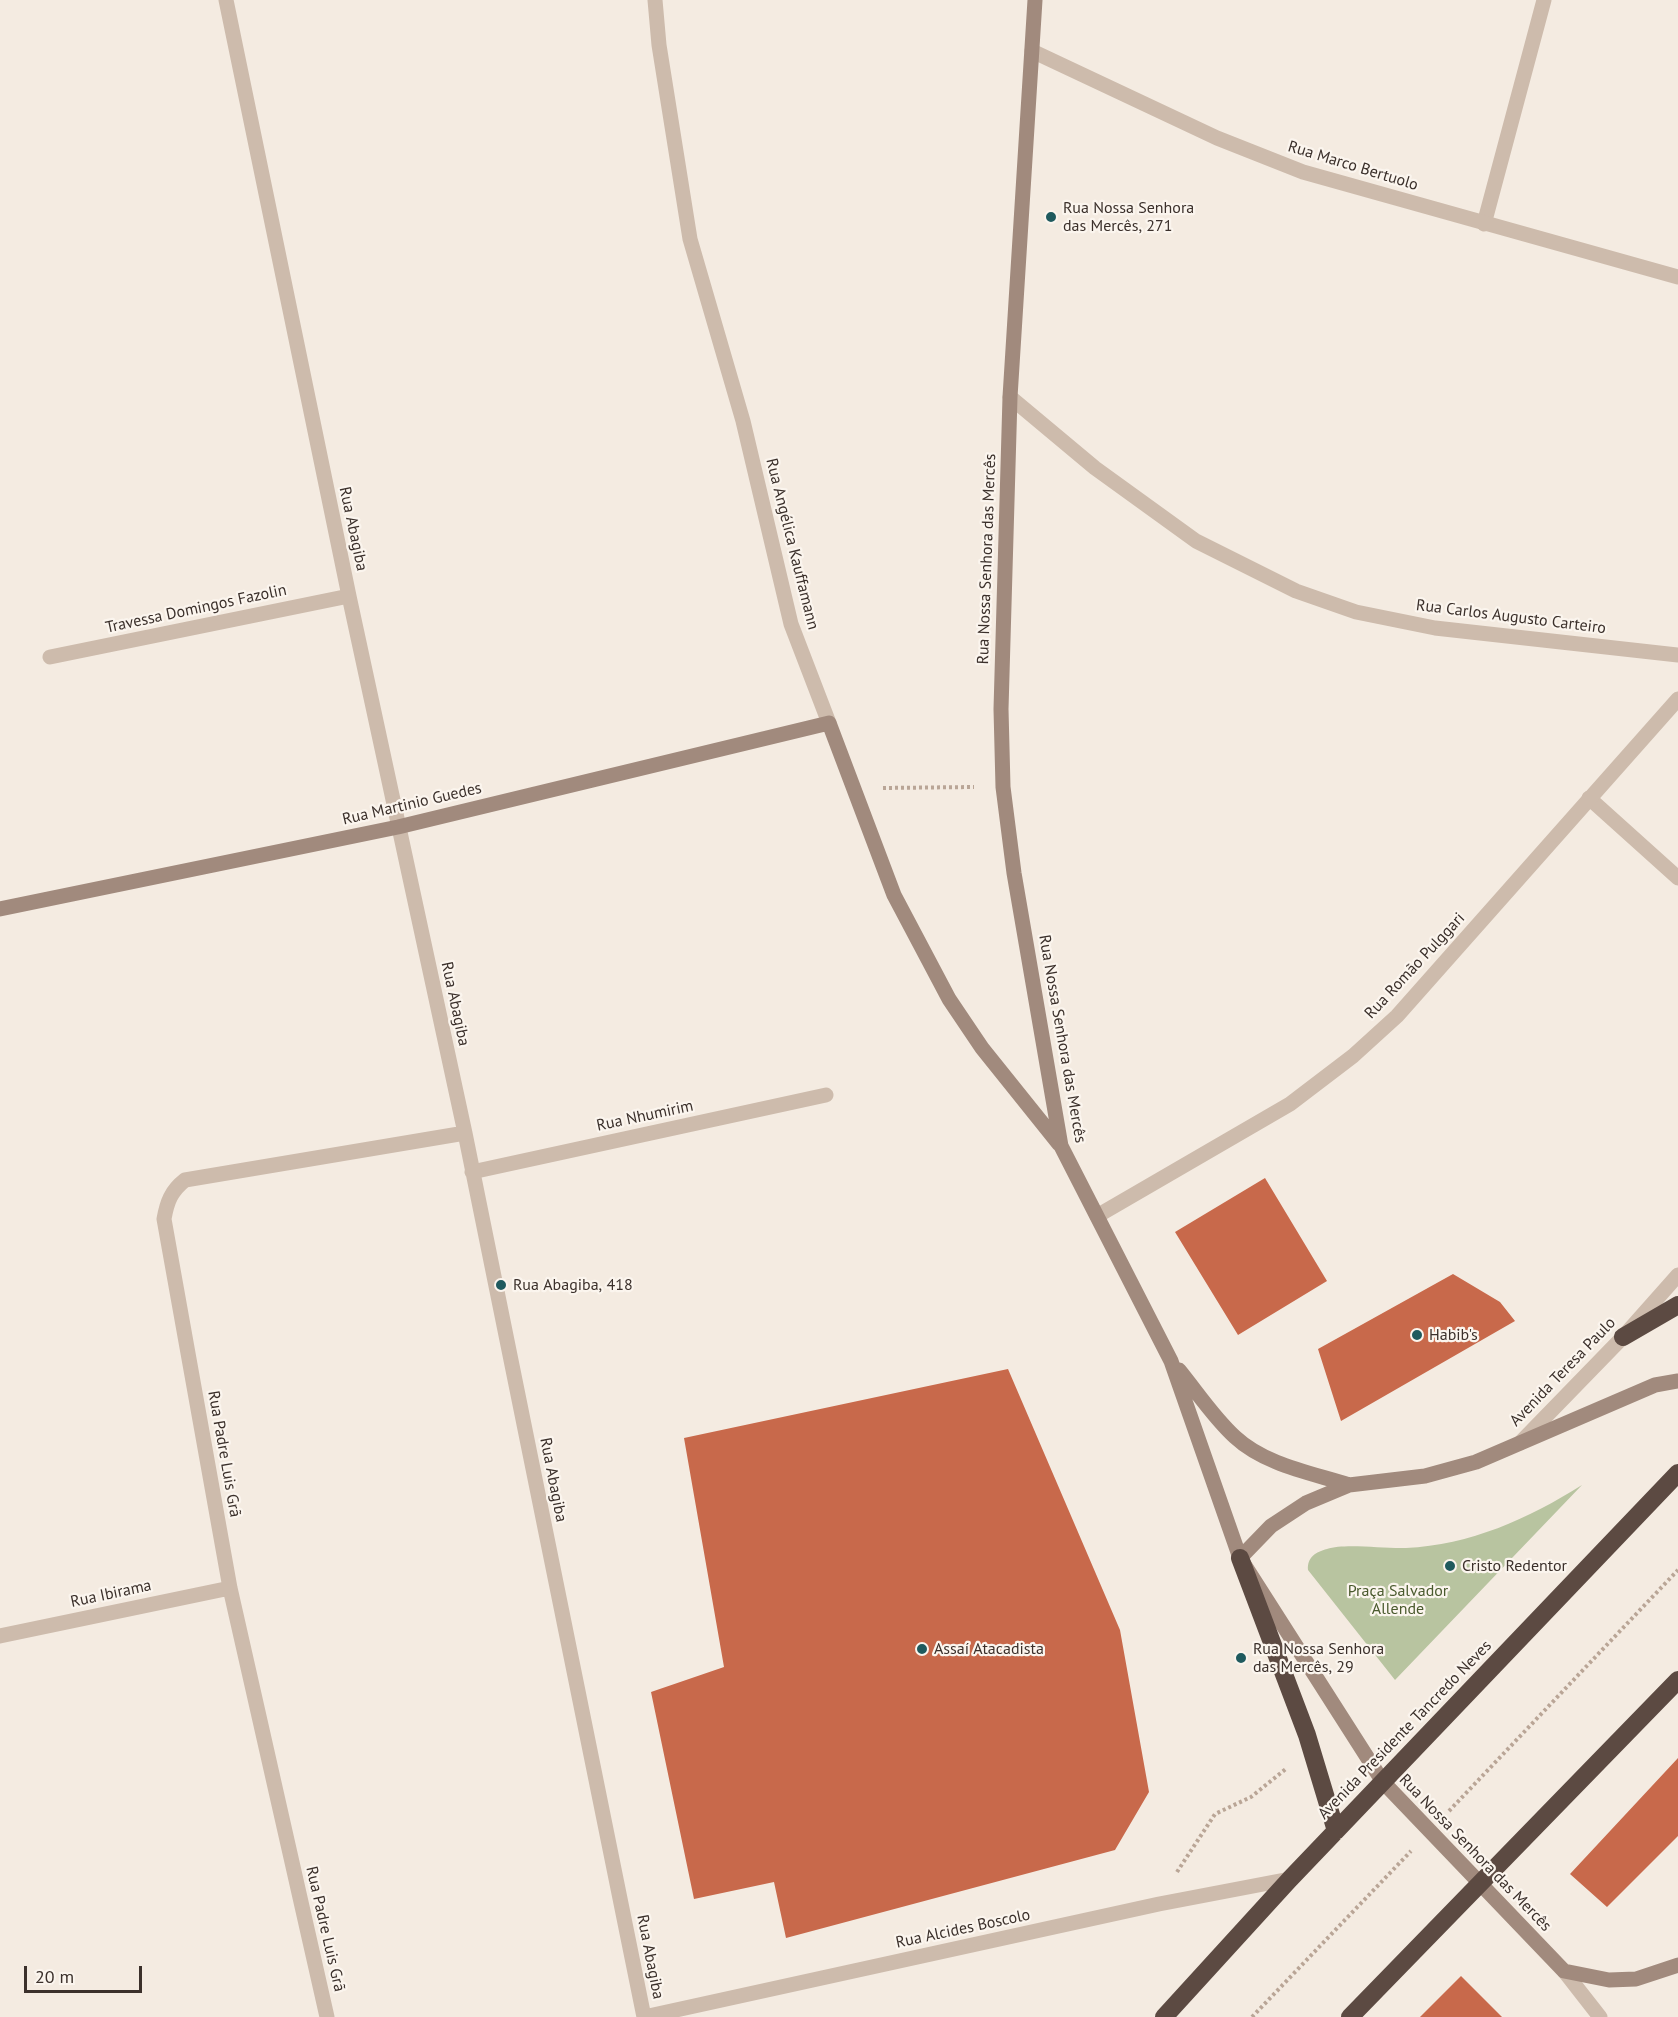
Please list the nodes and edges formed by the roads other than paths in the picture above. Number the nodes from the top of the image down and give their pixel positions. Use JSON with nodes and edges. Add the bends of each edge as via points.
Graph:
{"nodes":[{"id":1,"x":226,"y":0,"type":"edge"},
{"id":2,"x":655,"y":0,"type":"edge"},
{"id":3,"x":1035,"y":0,"type":"edge"},
{"id":4,"x":1544,"y":0,"type":"edge"},
{"id":5,"x":1032,"y":51,"type":"junction"},
{"id":6,"x":1484,"y":224,"type":"junction"},
{"id":7,"x":1678,"y":277,"type":"edge"},
{"id":8,"x":1010,"y":397,"type":"junction"},
{"id":9,"x":349,"y":596,"type":"junction"},
{"id":10,"x":1678,"y":655,"type":"edge"},
{"id":11,"x":50,"y":657,"type":"dead end"},
{"id":12,"x":1678,"y":699,"type":"edge"},
{"id":13,"x":829,"y":723,"type":"junction"},
{"id":14,"x":1588,"y":798,"type":"junction"},
{"id":15,"x":398,"y":827,"type":"junction"},
{"id":16,"x":1678,"y":878,"type":"edge"},
{"id":17,"x":0,"y":909,"type":"edge"},
{"id":18,"x":826,"y":1095,"type":"dead end"},
{"id":19,"x":465,"y":1134,"type":"junction"},
{"id":20,"x":1061,"y":1146,"type":"junction"},
{"id":21,"x":472,"y":1172,"type":"junction"},
{"id":22,"x":1096,"y":1216,"type":"junction"},
{"id":23,"x":1678,"y":1275,"type":"edge"},
{"id":24,"x":1678,"y":1305,"type":"edge"},
{"id":25,"x":1623,"y":1337,"type":"junction"},
{"id":26,"x":1171,"y":1361,"type":"junction"},
{"id":27,"x":1678,"y":1381,"type":"edge"},
{"id":28,"x":1520,"y":1443,"type":"junction"},
{"id":29,"x":1678,"y":1473,"type":"edge"},
{"id":30,"x":1349,"y":1485,"type":"junction"},
{"id":31,"x":1240,"y":1558,"type":"junction"},
{"id":32,"x":230,"y":1588,"type":"junction"},
{"id":33,"x":0,"y":1636,"type":"edge"},
{"id":34,"x":1678,"y":1680,"type":"edge"},
{"id":35,"x":1383,"y":1782,"type":"junction"},
{"id":36,"x":1336,"y":1831,"type":"junction"},
{"id":37,"x":1290,"y":1879,"type":"junction"},
{"id":38,"x":1478,"y":1884,"type":"junction"},
{"id":39,"x":1678,"y":1965,"type":"edge"},
{"id":40,"x":1564,"y":1971,"type":"junction"},
{"id":41,"x":327,"y":2017,"type":"edge"},
{"id":42,"x":644,"y":2017,"type":"edge"},
{"id":43,"x":1164,"y":2017,"type":"edge"},
{"id":44,"x":1350,"y":2017,"type":"edge"},
{"id":45,"x":1600,"y":2017,"type":"edge"}],
"edges":[{"from":1,"to":9,"type":"street","name":"Rua Abagiba"},
{"from":2,"to":13,"type":"street","name":"Rua Angélica Kauffamann","via":[[690,239],[742,421],[791,624]]},
{"from":3,"to":5,"type":"main road","name":"Rua Nossa Senhora das Mercês"},
{"from":4,"to":6,"type":"street"},
{"from":5,"to":6,"type":"street","name":"Rua Marco Bertuolo","via":[[1217,138],[1302,172]]},
{"from":5,"to":8,"type":"main road","name":"Rua Nossa Senhora das Mercês"},
{"from":6,"to":7,"type":"street","name":"Rua Marco Bertuolo"},
{"from":8,"to":10,"type":"street","name":"Rua Carlos Augusto Carteiro","via":[[1095,468],[1196,542],[1296,591],[1356,612],[1435,628]]},
{"from":8,"to":20,"type":"main road","name":"Rua Nossa Senhora das Mercês","via":[[1001,709],[1003,787]]},
{"from":9,"to":11,"type":"street","name":"Travessa Domingos Fazolin"},
{"from":9,"to":15,"type":"street","name":"Rua Abagiba"},
{"from":12,"to":14,"type":"street","name":"Rua Romão Pulggari"},
{"from":13,"to":15,"type":"main road","name":"Rua Martinio Guedes"},
{"from":13,"to":20,"type":"main road","name":"Rua Angélica Kauffamann","via":[[894,895],[949,999],[982,1048]]},
{"from":14,"to":16,"type":"street"},
{"from":14,"to":22,"type":"street","name":"Rua Romão Pulggari","via":[[1397,1016],[1353,1056],[1290,1104]]},
{"from":15,"to":17,"type":"main road","name":"Rua Martinio Guedes"},
{"from":15,"to":19,"type":"street","name":"Rua Abagiba"},
{"from":18,"to":21,"type":"street","name":"Rua Nhumirim"},
{"from":19,"to":21,"type":"street","name":"Rua Abagiba"},
{"from":19,"to":32,"type":"street","name":"Rua Padre Luis Grã","via":[[185,1180],[166,1203],[164,1219]]},
{"from":20,"to":22,"type":"main road","name":"Rua Nossa Senhora das Mercês"},
{"from":21,"to":42,"type":"street","name":"Rua Abagiba"},
{"from":22,"to":26,"type":"main road","name":"Rua Nossa Senhora das Mercês"},
{"from":23,"to":25,"type":"street","name":"Avenida Teresa Paulo"},
{"from":24,"to":25,"type":"highway"},
{"from":25,"to":28,"type":"street","name":"Avenida Teresa Paulo"},
{"from":26,"to":30,"type":"main road","name":"Avenida Teresa Paulo","via":[[1235,1437],[1275,1461]]},
{"from":26,"to":31,"type":"main road","name":"Rua Nossa Senhora das Mercês"},
{"from":27,"to":28,"type":"main road","via":[[1655,1386]]},
{"from":28,"to":30,"type":"main road","name":"Avenida Teresa Paulo","via":[[1476,1462],[1425,1476]]},
{"from":29,"to":35,"type":"highway","name":"Avenida Presidente Tancredo Neves"},
{"from":30,"to":31,"type":"main road","name":"Avenida Teresa Paulo","via":[[1306,1503],[1271,1526]]},
{"from":31,"to":35,"type":"main road","name":"Rua Nossa Senhora das Mercês"},
{"from":31,"to":36,"type":"highway","via":[[1311,1749]]},
{"from":32,"to":33,"type":"street","name":"Rua Ibirama"},
{"from":32,"to":41,"type":"street","name":"Rua Padre Luis Grã"},
{"from":34,"to":38,"type":"highway"},
{"from":35,"to":36,"type":"highway","name":"Avenida Presidente Tancredo Neves"},
{"from":35,"to":38,"type":"main road","name":"Rua Nossa Senhora das Mercês"},
{"from":36,"to":37,"type":"highway","name":"Avenida Presidente Tancredo Neves"},
{"from":37,"to":42,"type":"street","name":"Rua Alcides Boscolo"},
{"from":37,"to":43,"type":"highway","name":"Avenida Presidente Tancredo Neves"},
{"from":38,"to":40,"type":"main road","name":"Rua Nossa Senhora das Mercês"},
{"from":38,"to":44,"type":"highway"},
{"from":39,"to":40,"type":"main road","via":[[1636,1979],[1609,1980]]},
{"from":40,"to":45,"type":"street"}]}
